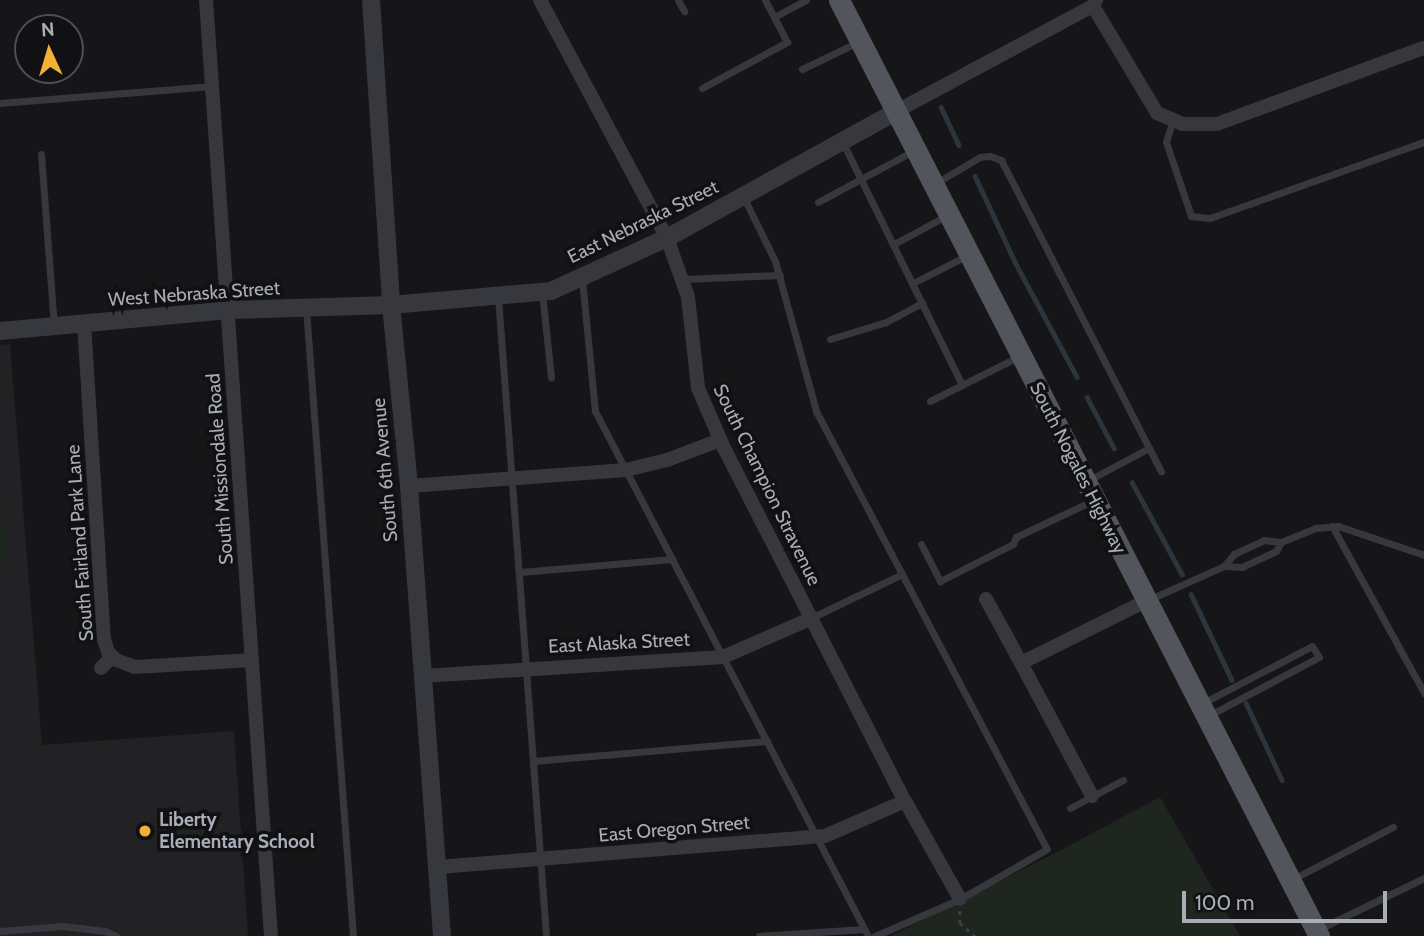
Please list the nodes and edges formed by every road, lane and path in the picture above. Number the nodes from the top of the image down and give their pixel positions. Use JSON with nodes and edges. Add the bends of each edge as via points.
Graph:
{"nodes":[{"id":1,"x":206,"y":0,"type":"edge"},
{"id":2,"x":372,"y":0,"type":"edge"},
{"id":3,"x":540,"y":0,"type":"edge"},
{"id":4,"x":678,"y":0,"type":"edge"},
{"id":5,"x":765,"y":0,"type":"edge"},
{"id":6,"x":806,"y":0,"type":"edge"},
{"id":7,"x":839,"y":0,"type":"edge"},
{"id":8,"x":1094,"y":3,"type":"edge"},
{"id":9,"x":684,"y":11,"type":"dead end"},
{"id":10,"x":774,"y":17,"type":"junction"},
{"id":11,"x":859,"y":41,"type":"junction"},
{"id":12,"x":1424,"y":48,"type":"edge"},
{"id":13,"x":802,"y":69,"type":"dead end"},
{"id":14,"x":212,"y":86,"type":"junction"},
{"id":15,"x":702,"y":88,"type":"dead end"},
{"id":16,"x":0,"y":103,"type":"edge"},
{"id":17,"x":895,"y":113,"type":"junction"},
{"id":18,"x":1173,"y":120,"type":"junction"},
{"id":19,"x":842,"y":140,"type":"junction"},
{"id":20,"x":1424,"y":142,"type":"edge"},
{"id":21,"x":914,"y":150,"type":"junction"},
{"id":22,"x":41,"y":154,"type":"dead end"},
{"id":23,"x":862,"y":179,"type":"junction"},
{"id":24,"x":932,"y":185,"type":"junction"},
{"id":25,"x":743,"y":196,"type":"junction"},
{"id":26,"x":818,"y":202,"type":"dead end"},
{"id":27,"x":948,"y":216,"type":"junction"},
{"id":28,"x":667,"y":238,"type":"junction"},
{"id":29,"x":894,"y":244,"type":"junction"},
{"id":30,"x":968,"y":255,"type":"junction"},
{"id":31,"x":780,"y":275,"type":"junction"},
{"id":32,"x":582,"y":276,"type":"junction"},
{"id":33,"x":682,"y":279,"type":"junction"},
{"id":34,"x":913,"y":283,"type":"junction"},
{"id":35,"x":542,"y":291,"type":"junction"},
{"id":36,"x":498,"y":296,"type":"junction"},
{"id":37,"x":922,"y":303,"type":"junction"},
{"id":38,"x":391,"y":305,"type":"junction"},
{"id":39,"x":306,"y":308,"type":"junction"},
{"id":40,"x":229,"y":310,"type":"junction"},
{"id":41,"x":84,"y":323,"type":"junction"},
{"id":42,"x":54,"y":326,"type":"junction"},
{"id":43,"x":0,"y":331,"type":"edge"},
{"id":44,"x":830,"y":339,"type":"dead end"},
{"id":45,"x":1020,"y":356,"type":"junction"},
{"id":46,"x":551,"y":378,"type":"dead end"},
{"id":47,"x":962,"y":385,"type":"junction"},
{"id":48,"x":930,"y":401,"type":"dead end"},
{"id":49,"x":720,"y":440,"type":"junction"},
{"id":50,"x":1149,"y":448,"type":"junction"},
{"id":51,"x":626,"y":470,"type":"junction"},
{"id":52,"x":1161,"y":471,"type":"dead end"},
{"id":53,"x":513,"y":479,"type":"junction"},
{"id":54,"x":409,"y":486,"type":"junction"},
{"id":55,"x":1090,"y":491,"type":"junction"},
{"id":56,"x":1332,"y":526,"type":"junction"},
{"id":57,"x":1281,"y":542,"type":"junction"},
{"id":58,"x":920,"y":544,"type":"dead end"},
{"id":59,"x":1424,"y":555,"type":"edge"},
{"id":60,"x":672,"y":559,"type":"junction"},
{"id":61,"x":1224,"y":566,"type":"junction"},
{"id":62,"x":520,"y":572,"type":"junction"},
{"id":63,"x":902,"y":574,"type":"junction"},
{"id":64,"x":986,"y":599,"type":"dead end"},
{"id":65,"x":1146,"y":601,"type":"junction"},
{"id":66,"x":810,"y":619,"type":"junction"},
{"id":67,"x":112,"y":657,"type":"junction"},
{"id":68,"x":723,"y":657,"type":"junction"},
{"id":69,"x":252,"y":660,"type":"junction"},
{"id":70,"x":1021,"y":663,"type":"junction"},
{"id":71,"x":101,"y":668,"type":"dead end"},
{"id":72,"x":527,"y":668,"type":"junction"},
{"id":73,"x":423,"y":676,"type":"junction"},
{"id":74,"x":1424,"y":693,"type":"edge"},
{"id":75,"x":1203,"y":710,"type":"junction"},
{"id":76,"x":767,"y":741,"type":"junction"},
{"id":77,"x":533,"y":761,"type":"junction"},
{"id":78,"x":1123,"y":780,"type":"dead end"},
{"id":79,"x":1092,"y":796,"type":"junction"},
{"id":80,"x":905,"y":801,"type":"junction"},
{"id":81,"x":1070,"y":808,"type":"dead end"},
{"id":82,"x":1393,"y":827,"type":"dead end"},
{"id":83,"x":817,"y":837,"type":"junction"},
{"id":84,"x":540,"y":859,"type":"junction"},
{"id":85,"x":438,"y":867,"type":"junction"},
{"id":86,"x":1424,"y":878,"type":"edge"},
{"id":87,"x":1290,"y":880,"type":"junction"},
{"id":88,"x":960,"y":899,"type":"junction"},
{"id":89,"x":0,"y":931,"type":"edge"},
{"id":90,"x":88,"y":932,"type":"edge"},
{"id":91,"x":866,"y":932,"type":"edge"},
{"id":92,"x":1318,"y":933,"type":"edge"},
{"id":93,"x":116,"y":936,"type":"edge"},
{"id":94,"x":271,"y":936,"type":"edge"},
{"id":95,"x":353,"y":936,"type":"edge"},
{"id":96,"x":442,"y":936,"type":"edge"},
{"id":97,"x":546,"y":936,"type":"edge"},
{"id":98,"x":759,"y":936,"type":"edge"},
{"id":99,"x":875,"y":936,"type":"edge"},
{"id":100,"x":975,"y":936,"type":"edge"}],
"edges":[{"from":1,"to":14,"type":"street","name":"South Missiondale Road"},
{"from":2,"to":38,"type":"street","name":"South 6th Avenue"},
{"from":3,"to":28,"type":"street","name":"South Champion Stravenue"},
{"from":4,"to":9,"type":"lane"},
{"from":5,"to":10,"type":"lane"},
{"from":6,"to":10,"type":"lane"},
{"from":7,"to":11,"type":"main road","name":"South Nogales Highway"},
{"from":8,"to":17,"type":"street"},
{"from":8,"to":18,"type":"street","via":[[1157,113]]},
{"from":10,"to":15,"type":"lane","via":[[788,42]]},
{"from":11,"to":13,"type":"lane"},
{"from":11,"to":17,"type":"main road","name":"South Nogales Highway"},
{"from":12,"to":18,"type":"street","via":[[1217,124]]},
{"from":14,"to":16,"type":"lane"},
{"from":14,"to":40,"type":"street","name":"South Missiondale Road"},
{"from":17,"to":19,"type":"street","name":"East Nebraska Street"},
{"from":17,"to":21,"type":"main road","name":"South Nogales Highway"},
{"from":18,"to":20,"type":"lane","via":[[1166,142],[1191,216],[1210,218]]},
{"from":19,"to":23,"type":"lane"},
{"from":19,"to":25,"type":"street","name":"East Nebraska Street"},
{"from":21,"to":23,"type":"lane"},
{"from":21,"to":24,"type":"main road","name":"South Nogales Highway"},
{"from":22,"to":42,"type":"lane"},
{"from":23,"to":26,"type":"lane"},
{"from":23,"to":29,"type":"lane"},
{"from":24,"to":27,"type":"main road","name":"South Nogales Highway"},
{"from":24,"to":50,"type":"lane","via":[[980,157],[1001,160]]},
{"from":25,"to":28,"type":"street","name":"East Nebraska Street"},
{"from":25,"to":31,"type":"lane"},
{"from":27,"to":29,"type":"lane"},
{"from":27,"to":30,"type":"main road","name":"South Nogales Highway"},
{"from":28,"to":32,"type":"street","name":"East Nebraska Street"},
{"from":28,"to":33,"type":"street","name":"South Champion Stravenue"},
{"from":29,"to":34,"type":"lane"},
{"from":30,"to":34,"type":"lane"},
{"from":30,"to":45,"type":"main road","name":"South Nogales Highway"},
{"from":31,"to":33,"type":"lane"},
{"from":31,"to":63,"type":"lane","via":[[816,411]]},
{"from":32,"to":35,"type":"street","name":"East Nebraska Street"},
{"from":32,"to":51,"type":"lane","via":[[595,411]]},
{"from":33,"to":49,"type":"street","name":"South Champion Stravenue","via":[[698,388]]},
{"from":34,"to":37,"type":"lane"},
{"from":35,"to":36,"type":"street","name":"East Nebraska Street"},
{"from":35,"to":46,"type":"lane"},
{"from":36,"to":38,"type":"street","name":"East Nebraska Street"},
{"from":36,"to":53,"type":"lane"},
{"from":37,"to":44,"type":"lane","via":[[886,322]]},
{"from":37,"to":47,"type":"lane"},
{"from":38,"to":39,"type":"street","name":"West Nebraska Street"},
{"from":38,"to":54,"type":"street","name":"South 6th Avenue"},
{"from":39,"to":40,"type":"street","name":"West Nebraska Street"},
{"from":39,"to":95,"type":"lane"},
{"from":40,"to":41,"type":"street","name":"West Nebraska Street"},
{"from":40,"to":69,"type":"street","name":"South Missiondale Road"},
{"from":41,"to":42,"type":"street","name":"West Nebraska Street"},
{"from":41,"to":67,"type":"street","name":"South Fairland Park Lane","via":[[104,639]]},
{"from":42,"to":43,"type":"street","name":"West Nebraska Street"},
{"from":45,"to":47,"type":"lane"},
{"from":45,"to":55,"type":"main road","name":"South Nogales Highway"},
{"from":47,"to":48,"type":"lane"},
{"from":49,"to":51,"type":"street"},
{"from":49,"to":66,"type":"street","name":"South Champion Stravenue"},
{"from":50,"to":52,"type":"lane"},
{"from":50,"to":55,"type":"lane"},
{"from":51,"to":53,"type":"street"},
{"from":51,"to":60,"type":"lane"},
{"from":53,"to":54,"type":"street"},
{"from":53,"to":62,"type":"lane"},
{"from":54,"to":73,"type":"street","name":"South 6th Avenue"},
{"from":55,"to":58,"type":"lane","via":[[1016,537],[1013,544],[940,581]]},
{"from":55,"to":65,"type":"main road","name":"South Nogales Highway"},
{"from":56,"to":57,"type":"lane"},
{"from":56,"to":59,"type":"lane"},
{"from":56,"to":74,"type":"lane"},
{"from":57,"to":61,"type":"lane","via":[[1264,540],[1234,554]]},
{"from":57,"to":61,"type":"lane","via":[[1276,551],[1242,567]]},
{"from":60,"to":62,"type":"lane"},
{"from":60,"to":68,"type":"lane"},
{"from":61,"to":65,"type":"lane"},
{"from":62,"to":72,"type":"lane"},
{"from":63,"to":66,"type":"lane"},
{"from":63,"to":88,"type":"lane","via":[[1047,849]]},
{"from":64,"to":70,"type":"street"},
{"from":65,"to":70,"type":"street"},
{"from":65,"to":75,"type":"main road","name":"South Nogales Highway"},
{"from":66,"to":68,"type":"street","name":"East Alaska Street"},
{"from":66,"to":80,"type":"street","name":"South Champion Stravenue"},
{"from":67,"to":69,"type":"street","name":"South Fairland Park Lane","via":[[135,667]]},
{"from":67,"to":71,"type":"street"},
{"from":68,"to":72,"type":"street","name":"East Alaska Street"},
{"from":68,"to":76,"type":"lane"},
{"from":69,"to":94,"type":"street","name":"South Missiondale Road"},
{"from":70,"to":79,"type":"street"},
{"from":72,"to":73,"type":"street","name":"East Alaska Street"},
{"from":72,"to":77,"type":"lane"},
{"from":73,"to":85,"type":"street","name":"South 6th Avenue"},
{"from":75,"to":75,"type":"lane","via":[[1319,657],[1312,646]]},
{"from":75,"to":87,"type":"main road","name":"South Nogales Highway"},
{"from":76,"to":77,"type":"lane"},
{"from":76,"to":83,"type":"lane"},
{"from":77,"to":84,"type":"lane"},
{"from":78,"to":79,"type":"lane"},
{"from":79,"to":81,"type":"lane"},
{"from":80,"to":83,"type":"street","name":"East Oregon Street"},
{"from":80,"to":88,"type":"street","name":"South Champion Stravenue"},
{"from":82,"to":87,"type":"lane"},
{"from":83,"to":84,"type":"street","name":"East Oregon Street"},
{"from":83,"to":91,"type":"lane"},
{"from":84,"to":85,"type":"street","name":"East Oregon Street"},
{"from":84,"to":97,"type":"lane"},
{"from":85,"to":96,"type":"street","name":"South 6th Avenue"},
{"from":86,"to":92,"type":"lane"},
{"from":87,"to":92,"type":"main road","name":"South Nogales Highway"},
{"from":88,"to":99,"type":"lane"},
{"from":88,"to":100,"type":"path","via":[[960,923]]},
{"from":89,"to":90,"type":"lane","via":[[63,926]]},
{"from":90,"to":93,"type":"lane"},
{"from":91,"to":98,"type":"lane"}]}
